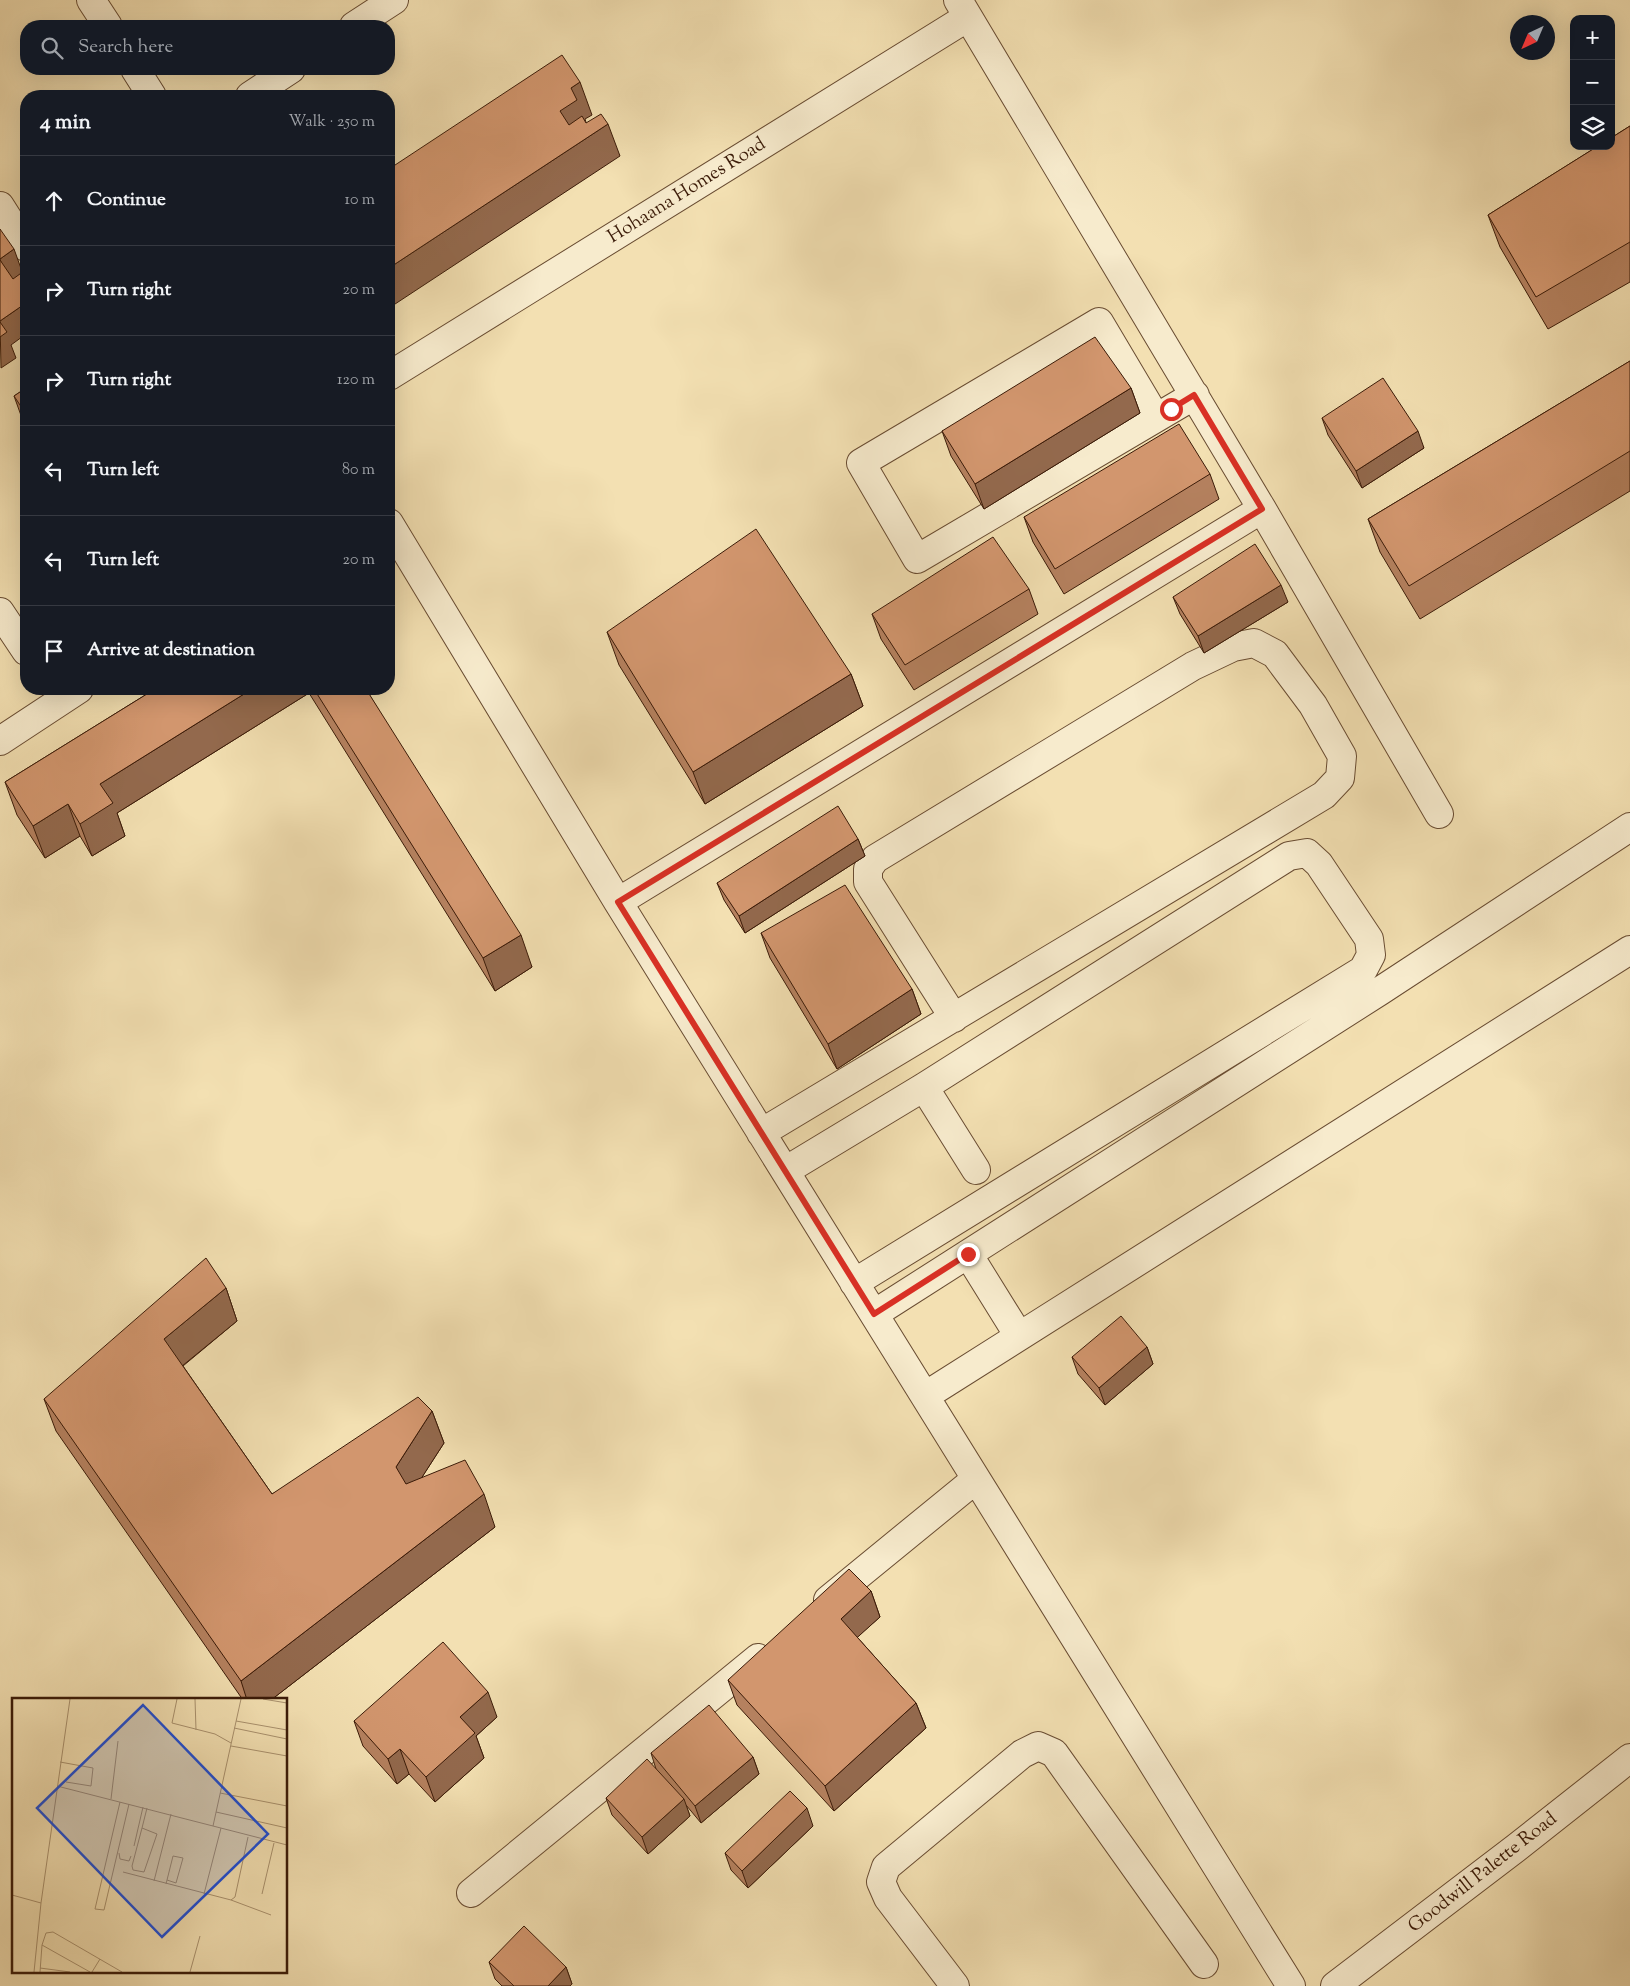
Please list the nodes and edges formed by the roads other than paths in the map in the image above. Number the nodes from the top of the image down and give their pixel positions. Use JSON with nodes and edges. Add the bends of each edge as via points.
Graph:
{"nodes":[{"id":1,"x":91,"y":0,"type":"edge"},
{"id":2,"x":394,"y":0,"type":"edge"},
{"id":3,"x":963,"y":8,"type":"edge"},
{"id":4,"x":104,"y":20,"type":"edge"},
{"id":5,"x":363,"y":20,"type":"edge"},
{"id":6,"x":139,"y":75,"type":"edge"},
{"id":7,"x":282,"y":75,"type":"edge"},
{"id":8,"x":148,"y":90,"type":"edge"},
{"id":9,"x":259,"y":90,"type":"edge"},
{"id":10,"x":0,"y":206,"type":"edge"},
{"id":11,"x":20,"y":238,"type":"edge"},
{"id":12,"x":395,"y":372,"type":"edge"},
{"id":13,"x":1194,"y":395,"type":"junction"},
{"id":14,"x":1156,"y":418,"type":"junction"},
{"id":15,"x":1262,"y":509,"type":"junction"},
{"id":16,"x":395,"y":533,"type":"edge"},
{"id":17,"x":0,"y":612,"type":"edge"},
{"id":18,"x":20,"y":642,"type":"edge"},
{"id":19,"x":61,"y":695,"type":"edge"},
{"id":20,"x":0,"y":741,"type":"edge"},
{"id":21,"x":1439,"y":814,"type":"dead end"},
{"id":22,"x":1630,"y":827,"type":"edge"},
{"id":23,"x":618,"y":902,"type":"junction"},
{"id":24,"x":1630,"y":950,"type":"edge"},
{"id":25,"x":954,"y":1018,"type":"junction"},
{"id":26,"x":924,"y":1087,"type":"junction"},
{"id":27,"x":761,"y":1133,"type":"junction"},
{"id":28,"x":976,"y":1170,"type":"dead end"},
{"id":29,"x":785,"y":1171,"type":"junction"},
{"id":30,"x":968,"y":1254,"type":"junction"},
{"id":31,"x":854,"y":1282,"type":"junction"},
{"id":32,"x":874,"y":1314,"type":"junction"},
{"id":33,"x":1019,"y":1336,"type":"junction"},
{"id":34,"x":925,"y":1396,"type":"junction"},
{"id":35,"x":976,"y":1479,"type":"junction"},
{"id":36,"x":808,"y":1617,"type":"edge"},
{"id":37,"x":777,"y":1642,"type":"edge"},
{"id":38,"x":1630,"y":1758,"type":"edge"},
{"id":39,"x":471,"y":1893,"type":"dead end"},
{"id":40,"x":1204,"y":1964,"type":"dead end"},
{"id":41,"x":955,"y":1986,"type":"edge"},
{"id":42,"x":1291,"y":1986,"type":"edge"},
{"id":43,"x":1335,"y":1986,"type":"edge"}],
"edges":[{"from":1,"to":4,"type":"street"},
{"from":2,"to":5,"type":"street"},
{"from":3,"to":12,"type":"street","name":"Hohaana Homes Road"},
{"from":3,"to":13,"type":"street"},
{"from":6,"to":8,"type":"street"},
{"from":7,"to":9,"type":"street"},
{"from":10,"to":11,"type":"street"},
{"from":13,"to":14,"type":"street"},
{"from":13,"to":15,"type":"street"},
{"from":14,"to":14,"type":"street","via":[[917,559],[861,463],[1099,322]]},
{"from":15,"to":21,"type":"street"},
{"from":15,"to":23,"type":"street"},
{"from":16,"to":23,"type":"street"},
{"from":17,"to":18,"type":"street"},
{"from":19,"to":20,"type":"street"},
{"from":22,"to":30,"type":"street"},
{"from":23,"to":27,"type":"street"},
{"from":24,"to":33,"type":"street"},
{"from":25,"to":25,"type":"street","via":[[1324,795],[1340,778],[1342,756],[1313,705],[1275,654],[1254,643],[1233,647],[1193,666],[875,858],[868,869],[868,882]]},
{"from":25,"to":27,"type":"street"},
{"from":26,"to":28,"type":"street"},
{"from":26,"to":29,"type":"street"},
{"from":26,"to":31,"type":"street","via":[[1289,856],[1307,853],[1319,864],[1369,939],[1372,955],[1362,970]]},
{"from":27,"to":29,"type":"street"},
{"from":29,"to":31,"type":"street"},
{"from":30,"to":32,"type":"street"},
{"from":30,"to":33,"type":"street"},
{"from":31,"to":32,"type":"street"},
{"from":32,"to":34,"type":"street"},
{"from":33,"to":34,"type":"street"},
{"from":34,"to":35,"type":"street"},
{"from":35,"to":36,"type":"street"},
{"from":35,"to":42,"type":"street"},
{"from":37,"to":39,"type":"street"},
{"from":38,"to":43,"type":"street","name":"Goodwill Palette Road"},
{"from":40,"to":41,"type":"street","via":[[1054,1754],[1038,1746],[1022,1754],[886,1867],[881,1882],[888,1898]]}]}
